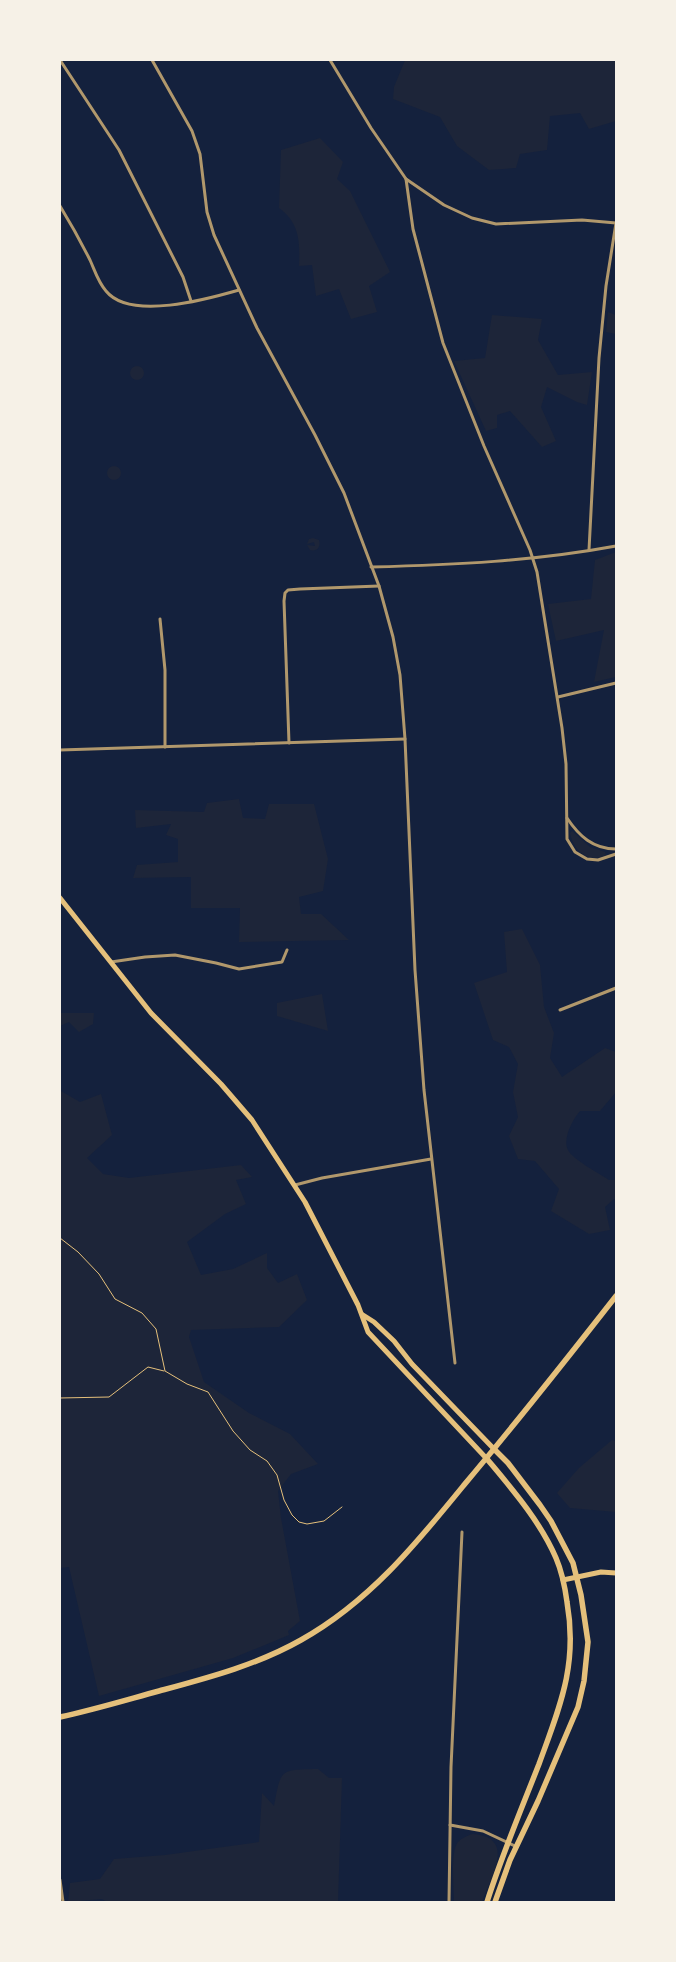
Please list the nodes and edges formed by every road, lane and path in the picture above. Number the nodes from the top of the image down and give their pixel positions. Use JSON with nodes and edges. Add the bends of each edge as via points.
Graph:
{"nodes":[{"id":1,"x":60,"y":60,"type":"edge"},
{"id":2,"x":152,"y":60,"type":"edge"},
{"id":3,"x":330,"y":60,"type":"edge"},
{"id":4,"x":406,"y":179,"type":"junction"},
{"id":5,"x":60,"y":206,"type":"edge"},
{"id":6,"x":616,"y":223,"type":"edge"},
{"id":7,"x":240,"y":290,"type":"junction"},
{"id":8,"x":191,"y":301,"type":"junction"},
{"id":9,"x":616,"y":546,"type":"edge"},
{"id":10,"x":590,"y":550,"type":"junction"},
{"id":11,"x":533,"y":559,"type":"junction"},
{"id":12,"x":372,"y":567,"type":"junction"},
{"id":13,"x":379,"y":586,"type":"junction"},
{"id":14,"x":160,"y":619,"type":"dead end"},
{"id":15,"x":616,"y":683,"type":"edge"},
{"id":16,"x":558,"y":697,"type":"junction"},
{"id":17,"x":405,"y":739,"type":"junction"},
{"id":18,"x":289,"y":743,"type":"junction"},
{"id":19,"x":165,"y":747,"type":"junction"},
{"id":20,"x":60,"y":750,"type":"edge"},
{"id":21,"x":567,"y":818,"type":"junction"},
{"id":22,"x":616,"y":850,"type":"edge"},
{"id":23,"x":616,"y":854,"type":"edge"},
{"id":24,"x":60,"y":898,"type":"edge"},
{"id":25,"x":287,"y":950,"type":"dead end"},
{"id":26,"x":110,"y":962,"type":"junction"},
{"id":27,"x":616,"y":988,"type":"edge"},
{"id":28,"x":560,"y":1010,"type":"dead end"},
{"id":29,"x":431,"y":1159,"type":"junction"},
{"id":30,"x":295,"y":1185,"type":"junction"},
{"id":31,"x":60,"y":1238,"type":"edge"},
{"id":32,"x":616,"y":1296,"type":"edge"},
{"id":33,"x":362,"y":1314,"type":"junction"},
{"id":34,"x":455,"y":1363,"type":"dead end"},
{"id":35,"x":165,"y":1371,"type":"junction"},
{"id":36,"x":60,"y":1398,"type":"edge"},
{"id":37,"x":494,"y":1450,"type":"junction"},
{"id":38,"x":487,"y":1458,"type":"junction"},
{"id":39,"x":342,"y":1507,"type":"dead end"},
{"id":40,"x":462,"y":1532,"type":"dead end"},
{"id":41,"x":616,"y":1573,"type":"edge"},
{"id":42,"x":577,"y":1576,"type":"junction"},
{"id":43,"x":563,"y":1580,"type":"junction"},
{"id":44,"x":60,"y":1717,"type":"edge"},
{"id":45,"x":450,"y":1825,"type":"junction"},
{"id":46,"x":509,"y":1843,"type":"junction"},
{"id":47,"x":517,"y":1847,"type":"junction"},
{"id":48,"x":60,"y":1880,"type":"edge"},
{"id":49,"x":63,"y":1902,"type":"edge"},
{"id":50,"x":449,"y":1902,"type":"edge"},
{"id":51,"x":487,"y":1902,"type":"edge"},
{"id":52,"x":495,"y":1902,"type":"edge"}],
"edges":[{"from":1,"to":8,"type":"street","via":[[123,157],[184,277]]},
{"from":2,"to":7,"type":"street","via":[[192,131],[200,154],[214,235]]},
{"from":3,"to":4,"type":"street"},
{"from":4,"to":6,"type":"street","via":[[451,209],[488,222],[577,220]]},
{"from":4,"to":11,"type":"street","via":[[413,229],[443,343]]},
{"from":5,"to":8,"type":"street","via":[[102,287],[113,298],[149,306]]},
{"from":6,"to":10,"type":"street","via":[[600,340]]},
{"from":7,"to":8,"type":"street"},
{"from":7,"to":12,"type":"street","via":[[269,352],[335,475]]},
{"from":9,"to":10,"type":"street"},
{"from":10,"to":11,"type":"street"},
{"from":11,"to":12,"type":"street"},
{"from":11,"to":16,"type":"street"},
{"from":12,"to":13,"type":"street"},
{"from":13,"to":17,"type":"street","via":[[396,650]]},
{"from":13,"to":18,"type":"street","via":[[287,591],[284,601]]},
{"from":14,"to":19,"type":"street","via":[[165,670]]},
{"from":15,"to":16,"type":"street"},
{"from":16,"to":21,"type":"street","via":[[566,764]]},
{"from":17,"to":18,"type":"street"},
{"from":17,"to":29,"type":"street","via":[[417,1006]]},
{"from":18,"to":19,"type":"street"},
{"from":19,"to":20,"type":"street"},
{"from":21,"to":22,"type":"street","via":[[591,844]]},
{"from":21,"to":23,"type":"street","via":[[568,839],[578,855],[598,860]]},
{"from":24,"to":26,"type":"main road"},
{"from":25,"to":26,"type":"street","via":[[282,962],[239,969],[175,956]]},
{"from":26,"to":30,"type":"main road","via":[[151,1013],[238,1102]]},
{"from":27,"to":28,"type":"street"},
{"from":29,"to":30,"type":"street"},
{"from":29,"to":34,"type":"street"},
{"from":30,"to":33,"type":"main road"},
{"from":31,"to":35,"type":"path","via":[[98,1274],[115,1299],[142,1313],[156,1329]]},
{"from":32,"to":37,"type":"main road"},
{"from":33,"to":37,"type":"main road","via":[[394,1342]]},
{"from":33,"to":38,"type":"main road","via":[[368,1332]]},
{"from":35,"to":36,"type":"path","via":[[148,1367],[109,1397]]},
{"from":35,"to":39,"type":"path","via":[[208,1392],[233,1431],[250,1450],[267,1461],[277,1475],[284,1500],[299,1522],[324,1521]]},
{"from":37,"to":38,"type":"main road"},
{"from":37,"to":42,"type":"main road","via":[[508,1463],[550,1521]]},
{"from":38,"to":43,"type":"main road","via":[[540,1529],[557,1559]]},
{"from":38,"to":44,"type":"main road","via":[[388,1574],[356,1603],[314,1632],[286,1648],[220,1674]]},
{"from":40,"to":45,"type":"street"},
{"from":41,"to":42,"type":"main road"},
{"from":42,"to":43,"type":"main road"},
{"from":42,"to":47,"type":"main road","via":[[588,1642],[584,1681],[578,1707]]},
{"from":43,"to":46,"type":"main road","via":[[571,1632],[567,1682],[552,1732]]},
{"from":45,"to":46,"type":"street","via":[[482,1831]]},
{"from":45,"to":50,"type":"street"},
{"from":46,"to":47,"type":"street"},
{"from":46,"to":51,"type":"main road"},
{"from":47,"to":52,"type":"main road"},
{"from":48,"to":49,"type":"street"}]}
